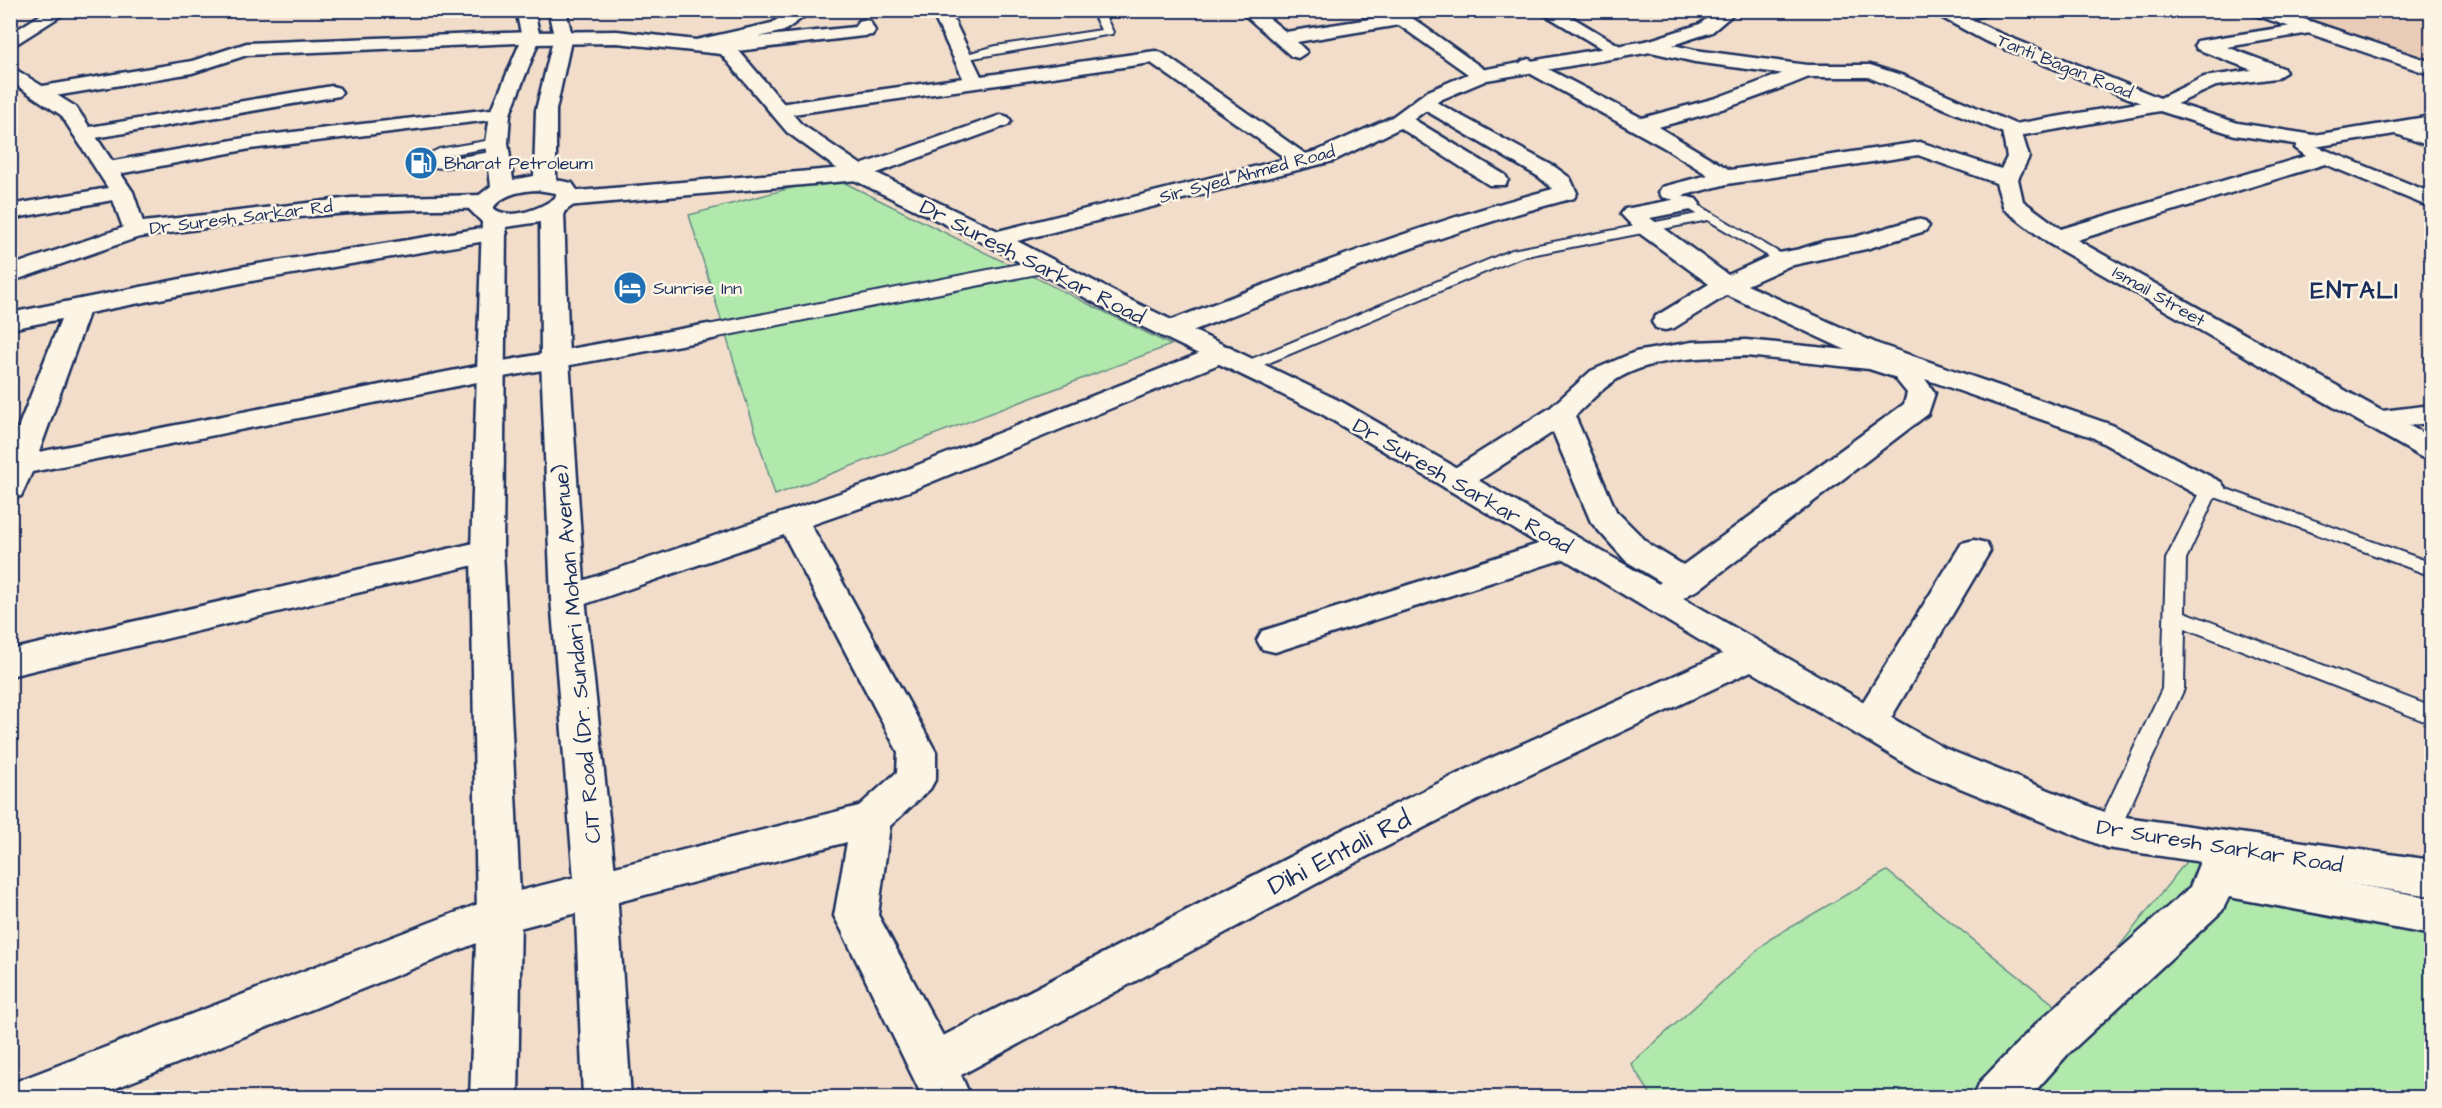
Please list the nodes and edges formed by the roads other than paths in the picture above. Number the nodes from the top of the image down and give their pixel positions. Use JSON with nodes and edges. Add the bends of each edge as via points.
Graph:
{"nodes":[{"id":1,"x":61,"y":10,"type":"edge"},
{"id":2,"x":804,"y":10,"type":"edge"},
{"id":3,"x":940,"y":10,"type":"edge"},
{"id":4,"x":1096,"y":10,"type":"edge"},
{"id":5,"x":1248,"y":10,"type":"edge"},
{"id":6,"x":1713,"y":10,"type":"edge"},
{"id":7,"x":1937,"y":10,"type":"edge"},
{"id":8,"x":2001,"y":10,"type":"edge"},
{"id":9,"x":2258,"y":10,"type":"edge"},
{"id":10,"x":1547,"y":19,"type":"edge"},
{"id":11,"x":1956,"y":20,"type":"junction"},
{"id":12,"x":560,"y":23,"type":"edge"},
{"id":13,"x":528,"y":24,"type":"edge"},
{"id":14,"x":864,"y":25,"type":"dead end"},
{"id":15,"x":2310,"y":28,"type":"junction"},
{"id":16,"x":1280,"y":39,"type":"junction"},
{"id":17,"x":10,"y":44,"type":"edge"},
{"id":18,"x":696,"y":45,"type":"junction"},
{"id":19,"x":1651,"y":46,"type":"junction"},
{"id":20,"x":728,"y":50,"type":"junction"},
{"id":21,"x":1621,"y":52,"type":"junction"},
{"id":22,"x":1302,"y":55,"type":"dead end"},
{"id":23,"x":1600,"y":56,"type":"junction"},
{"id":24,"x":962,"y":57,"type":"junction"},
{"id":25,"x":1529,"y":65,"type":"junction"},
{"id":26,"x":2432,"y":69,"type":"edge"},
{"id":27,"x":1807,"y":71,"type":"junction"},
{"id":28,"x":10,"y":72,"type":"edge"},
{"id":29,"x":1482,"y":75,"type":"junction"},
{"id":30,"x":975,"y":83,"type":"junction"},
{"id":31,"x":43,"y":92,"type":"junction"},
{"id":32,"x":332,"y":92,"type":"dead end"},
{"id":33,"x":1425,"y":102,"type":"junction"},
{"id":34,"x":2161,"y":105,"type":"junction"},
{"id":35,"x":779,"y":110,"type":"junction"},
{"id":36,"x":500,"y":114,"type":"junction"},
{"id":37,"x":1401,"y":120,"type":"junction"},
{"id":38,"x":1001,"y":121,"type":"dead end"},
{"id":39,"x":2432,"y":122,"type":"edge"},
{"id":40,"x":1636,"y":125,"type":"junction"},
{"id":41,"x":2398,"y":128,"type":"junction"},
{"id":42,"x":2013,"y":131,"type":"junction"},
{"id":43,"x":84,"y":134,"type":"junction"},
{"id":44,"x":2283,"y":136,"type":"junction"},
{"id":45,"x":2432,"y":141,"type":"edge"},
{"id":46,"x":2324,"y":157,"type":"junction"},
{"id":47,"x":1303,"y":160,"type":"junction"},
{"id":48,"x":108,"y":169,"type":"junction"},
{"id":49,"x":858,"y":173,"type":"junction"},
{"id":50,"x":1726,"y":177,"type":"junction"},
{"id":51,"x":2007,"y":179,"type":"junction"},
{"id":52,"x":1497,"y":180,"type":"dead end"},
{"id":53,"x":122,"y":192,"type":"junction"},
{"id":54,"x":555,"y":198,"type":"junction"},
{"id":55,"x":2432,"y":201,"type":"edge"},
{"id":56,"x":1689,"y":204,"type":"junction"},
{"id":57,"x":494,"y":211,"type":"junction"},
{"id":58,"x":10,"y":212,"type":"edge"},
{"id":59,"x":1917,"y":226,"type":"dead end"},
{"id":60,"x":1647,"y":228,"type":"junction"},
{"id":61,"x":134,"y":231,"type":"junction"},
{"id":62,"x":2058,"y":238,"type":"junction"},
{"id":63,"x":994,"y":239,"type":"junction"},
{"id":64,"x":1783,"y":259,"type":"junction"},
{"id":65,"x":1044,"y":266,"type":"junction"},
{"id":66,"x":10,"y":275,"type":"edge"},
{"id":67,"x":1726,"y":285,"type":"junction"},
{"id":68,"x":78,"y":308,"type":"junction"},
{"id":69,"x":10,"y":321,"type":"edge"},
{"id":70,"x":1665,"y":322,"type":"dead end"},
{"id":71,"x":1170,"y":330,"type":"junction"},
{"id":72,"x":708,"y":332,"type":"joint"},
{"id":73,"x":1221,"y":353,"type":"junction"},
{"id":74,"x":555,"y":359,"type":"junction"},
{"id":75,"x":1248,"y":366,"type":"junction"},
{"id":76,"x":492,"y":371,"type":"junction"},
{"id":77,"x":1560,"y":414,"type":"junction"},
{"id":78,"x":2432,"y":414,"type":"edge"},
{"id":79,"x":2376,"y":420,"type":"junction"},
{"id":80,"x":2432,"y":451,"type":"edge"},
{"id":81,"x":16,"y":477,"type":"edge"},
{"id":82,"x":1456,"y":481,"type":"junction"},
{"id":83,"x":2210,"y":489,"type":"junction"},
{"id":84,"x":793,"y":521,"type":"junction"},
{"id":85,"x":1567,"y":546,"type":"junction"},
{"id":86,"x":488,"y":551,"type":"junction"},
{"id":87,"x":1974,"y":551,"type":"dead end"},
{"id":88,"x":2432,"y":570,"type":"edge"},
{"id":89,"x":1686,"y":582,"type":"junction"},
{"id":90,"x":568,"y":598,"type":"junction"},
{"id":91,"x":1659,"y":600,"type":"junction"},
{"id":92,"x":2175,"y":616,"type":"junction"},
{"id":93,"x":1275,"y":640,"type":"dead end"},
{"id":94,"x":1753,"y":655,"type":"junction"},
{"id":95,"x":10,"y":663,"type":"edge"},
{"id":96,"x":2432,"y":716,"type":"edge"},
{"id":97,"x":1869,"y":723,"type":"junction"},
{"id":98,"x":871,"y":819,"type":"junction"},
{"id":99,"x":2107,"y":831,"type":"junction"},
{"id":100,"x":2220,"y":862,"type":"junction"},
{"id":101,"x":2432,"y":878,"type":"edge"},
{"id":102,"x":596,"y":891,"type":"junction"},
{"id":103,"x":499,"y":915,"type":"junction"},
{"id":104,"x":2432,"y":917,"type":"edge"},
{"id":105,"x":940,"y":1081,"type":"edge"},
{"id":106,"x":32,"y":1098,"type":"edge"},
{"id":107,"x":494,"y":1098,"type":"edge"},
{"id":108,"x":607,"y":1098,"type":"edge"},
{"id":109,"x":1997,"y":1098,"type":"edge"}],
"edges":[{"from":1,"to":17,"type":"street"},
{"from":2,"to":18,"type":"street","via":[[778,27]]},
{"from":3,"to":24,"type":"street"},
{"from":4,"to":24,"type":"lane","via":[[1108,32]]},
{"from":5,"to":16,"type":"street"},
{"from":6,"to":19,"type":"street","via":[[1722,16],[1706,28]]},
{"from":7,"to":11,"type":"street","name":"Tanti Bagan Road"},
{"from":8,"to":11,"type":"lane"},
{"from":9,"to":15,"type":"street"},
{"from":10,"to":21,"type":"street"},
{"from":10,"to":23,"type":"street"},
{"from":11,"to":34,"type":"street","name":"Tanti Bagan Road"},
{"from":12,"to":13,"type":"street"},
{"from":12,"to":18,"type":"street","via":[[617,38]]},
{"from":12,"to":54,"type":"street","name":"CIT Road (Dr. Sundari Mohan Avenue)","via":[[546,110]]},
{"from":13,"to":31,"type":"street","via":[[247,49],[192,67]]},
{"from":13,"to":36,"type":"street"},
{"from":14,"to":20,"type":"street","via":[[866,31],[727,46]]},
{"from":15,"to":26,"type":"street"},
{"from":15,"to":34,"type":"street","via":[[2204,45],[2276,72],[2211,81]]},
{"from":16,"to":22,"type":"street"},
{"from":16,"to":29,"type":"street","via":[[1402,19]]},
{"from":18,"to":20,"type":"street"},
{"from":19,"to":21,"type":"street","name":"Sir Syed Ahmed Road"},
{"from":19,"to":27,"type":"street","name":"Sir Syed Ahmed Road"},
{"from":20,"to":35,"type":"street","name":"Dr Suresh Sarkar Road"},
{"from":21,"to":23,"type":"street","name":"Sir Syed Ahmed Road"},
{"from":23,"to":25,"type":"street","name":"Sir Syed Ahmed Road"},
{"from":24,"to":30,"type":"street"},
{"from":25,"to":29,"type":"street","name":"Sir Syed Ahmed Road"},
{"from":25,"to":40,"type":"street"},
{"from":27,"to":40,"type":"street","via":[[1736,99]]},
{"from":27,"to":42,"type":"street","name":"Sir Syed Ahmed Road","via":[[1870,71]]},
{"from":28,"to":31,"type":"street","name":"Dr Suresh Sarkar Rd"},
{"from":29,"to":33,"type":"street","name":"Sir Syed Ahmed Road"},
{"from":30,"to":35,"type":"street"},
{"from":30,"to":47,"type":"street","via":[[1155,57]]},
{"from":31,"to":43,"type":"street","name":"Dr Suresh Sarkar Rd","via":[[69,111]]},
{"from":32,"to":43,"type":"street"},
{"from":33,"to":37,"type":"street","name":"Sir Syed Ahmed Road"},
{"from":33,"to":71,"type":"street","via":[[1546,172],[1562,183],[1566,193],[1496,211],[1381,249]]},
{"from":34,"to":42,"type":"street"},
{"from":34,"to":44,"type":"street","via":[[2235,129]]},
{"from":35,"to":49,"type":"street","name":"Dr Suresh Sarkar Road","via":[[794,128]]},
{"from":36,"to":48,"type":"street","via":[[250,143]]},
{"from":36,"to":57,"type":"street"},
{"from":37,"to":47,"type":"street","name":"Sir Syed Ahmed Road","via":[[1325,156]]},
{"from":37,"to":52,"type":"street"},
{"from":38,"to":49,"type":"street"},
{"from":39,"to":41,"type":"street"},
{"from":40,"to":50,"type":"street"},
{"from":41,"to":44,"type":"street","via":[[2314,141]]},
{"from":41,"to":45,"type":"street"},
{"from":42,"to":51,"type":"street","via":[[2018,157]]},
{"from":43,"to":48,"type":"street","name":"Dr Suresh Sarkar Rd"},
{"from":44,"to":46,"type":"street"},
{"from":46,"to":55,"type":"street"},
{"from":46,"to":62,"type":"street"},
{"from":47,"to":63,"type":"street","name":"Sir Syed Ahmed Road"},
{"from":48,"to":53,"type":"street","name":"Dr Suresh Sarkar Rd"},
{"from":49,"to":54,"type":"street"},
{"from":49,"to":63,"type":"street","name":"Dr Suresh Sarkar Road"},
{"from":50,"to":51,"type":"street","via":[[1920,148]]},
{"from":50,"to":56,"type":"street"},
{"from":51,"to":62,"type":"street","name":"Ismail Street","via":[[2012,204]]},
{"from":53,"to":58,"type":"street"},
{"from":53,"to":61,"type":"street","name":"Dr Suresh Sarkar Rd"},
{"from":54,"to":57,"type":"street"},
{"from":54,"to":57,"type":"street","via":[[523,219]]},
{"from":54,"to":74,"type":"street","name":"CIT Road (Dr. Sundari Mohan Avenue)"},
{"from":56,"to":60,"type":"street","via":[[1633,214]]},
{"from":56,"to":64,"type":"lane"},
{"from":57,"to":61,"type":"street","name":"Dr Suresh Sarkar Rd","via":[[371,201],[276,210]]},
{"from":57,"to":68,"type":"street","via":[[246,274]]},
{"from":57,"to":76,"type":"street"},
{"from":59,"to":64,"type":"street","via":[[1857,244]]},
{"from":60,"to":67,"type":"street"},
{"from":60,"to":75,"type":"lane","via":[[1517,253]]},
{"from":61,"to":66,"type":"street"},
{"from":62,"to":79,"type":"street","name":"Ismail Street"},
{"from":63,"to":65,"type":"street","name":"Dr Suresh Sarkar Road"},
{"from":64,"to":67,"type":"street"},
{"from":65,"to":71,"type":"street","name":"Dr Suresh Sarkar Road"},
{"from":65,"to":72,"type":"street"},
{"from":67,"to":70,"type":"street"},
{"from":67,"to":83,"type":"street","via":[[1868,350],[2102,431]]},
{"from":68,"to":69,"type":"street"},
{"from":68,"to":81,"type":"street"},
{"from":71,"to":73,"type":"street","name":"Dr Suresh Sarkar Road"},
{"from":72,"to":74,"type":"street"},
{"from":73,"to":75,"type":"street","name":"Dr Suresh Sarkar Road"},
{"from":73,"to":84,"type":"street","via":[[901,483]]},
{"from":74,"to":76,"type":"street"},
{"from":74,"to":90,"type":"street","name":"CIT Road (Dr. Sundari Mohan Avenue)"},
{"from":75,"to":82,"type":"street","name":"Dr Suresh Sarkar Road","via":[[1332,408]]},
{"from":76,"to":81,"type":"street"},
{"from":76,"to":86,"type":"street"},
{"from":77,"to":82,"type":"street"},
{"from":77,"to":89,"type":"street","via":[[1602,515],[1638,553]]},
{"from":77,"to":89,"type":"street","via":[[1601,377],[1645,358],[1692,350],[1746,348],[1872,361],[1904,371],[1921,393],[1918,408]]},
{"from":78,"to":79,"type":"street"},
{"from":79,"to":80,"type":"street","name":"Ismail Street"},
{"from":82,"to":85,"type":"street","name":"Dr Suresh Sarkar Road"},
{"from":83,"to":88,"type":"lane"},
{"from":83,"to":92,"type":"lane","via":[[2176,560]]},
{"from":84,"to":90,"type":"street"},
{"from":84,"to":98,"type":"street","via":[[917,752],[916,777]]},
{"from":85,"to":91,"type":"street","name":"Dr Suresh Sarkar Road"},
{"from":85,"to":93,"type":"street"},
{"from":86,"to":95,"type":"street"},
{"from":86,"to":103,"type":"street"},
{"from":87,"to":97,"type":"street"},
{"from":89,"to":91,"type":"street"},
{"from":90,"to":102,"type":"street","name":"CIT Road (Dr. Sundari Mohan Avenue)"},
{"from":91,"to":94,"type":"street","name":"Dr Suresh Sarkar Road"},
{"from":92,"to":96,"type":"lane"},
{"from":92,"to":99,"type":"lane","via":[[2173,689]]},
{"from":94,"to":97,"type":"street","name":"Dr Suresh Sarkar Road"},
{"from":94,"to":105,"type":"street","name":"Dihi Entali Rd","via":[[1492,775],[1370,836]]},
{"from":97,"to":99,"type":"street","name":"Dr Suresh Sarkar Road","via":[[1930,759]]},
{"from":98,"to":102,"type":"street"},
{"from":98,"to":105,"type":"street","via":[[856,916]]},
{"from":99,"to":100,"type":"street","name":"Dr Suresh Sarkar Road"},
{"from":100,"to":101,"type":"street","name":"Dr Suresh Sarkar Road"},
{"from":100,"to":104,"type":"street"},
{"from":100,"to":109,"type":"street","via":[[2207,898],[2052,1039]]},
{"from":102,"to":103,"type":"street"},
{"from":102,"to":108,"type":"street","name":"CIT Road (Dr. Sundari Mohan Avenue)"},
{"from":103,"to":106,"type":"street"},
{"from":103,"to":107,"type":"street"}]}
